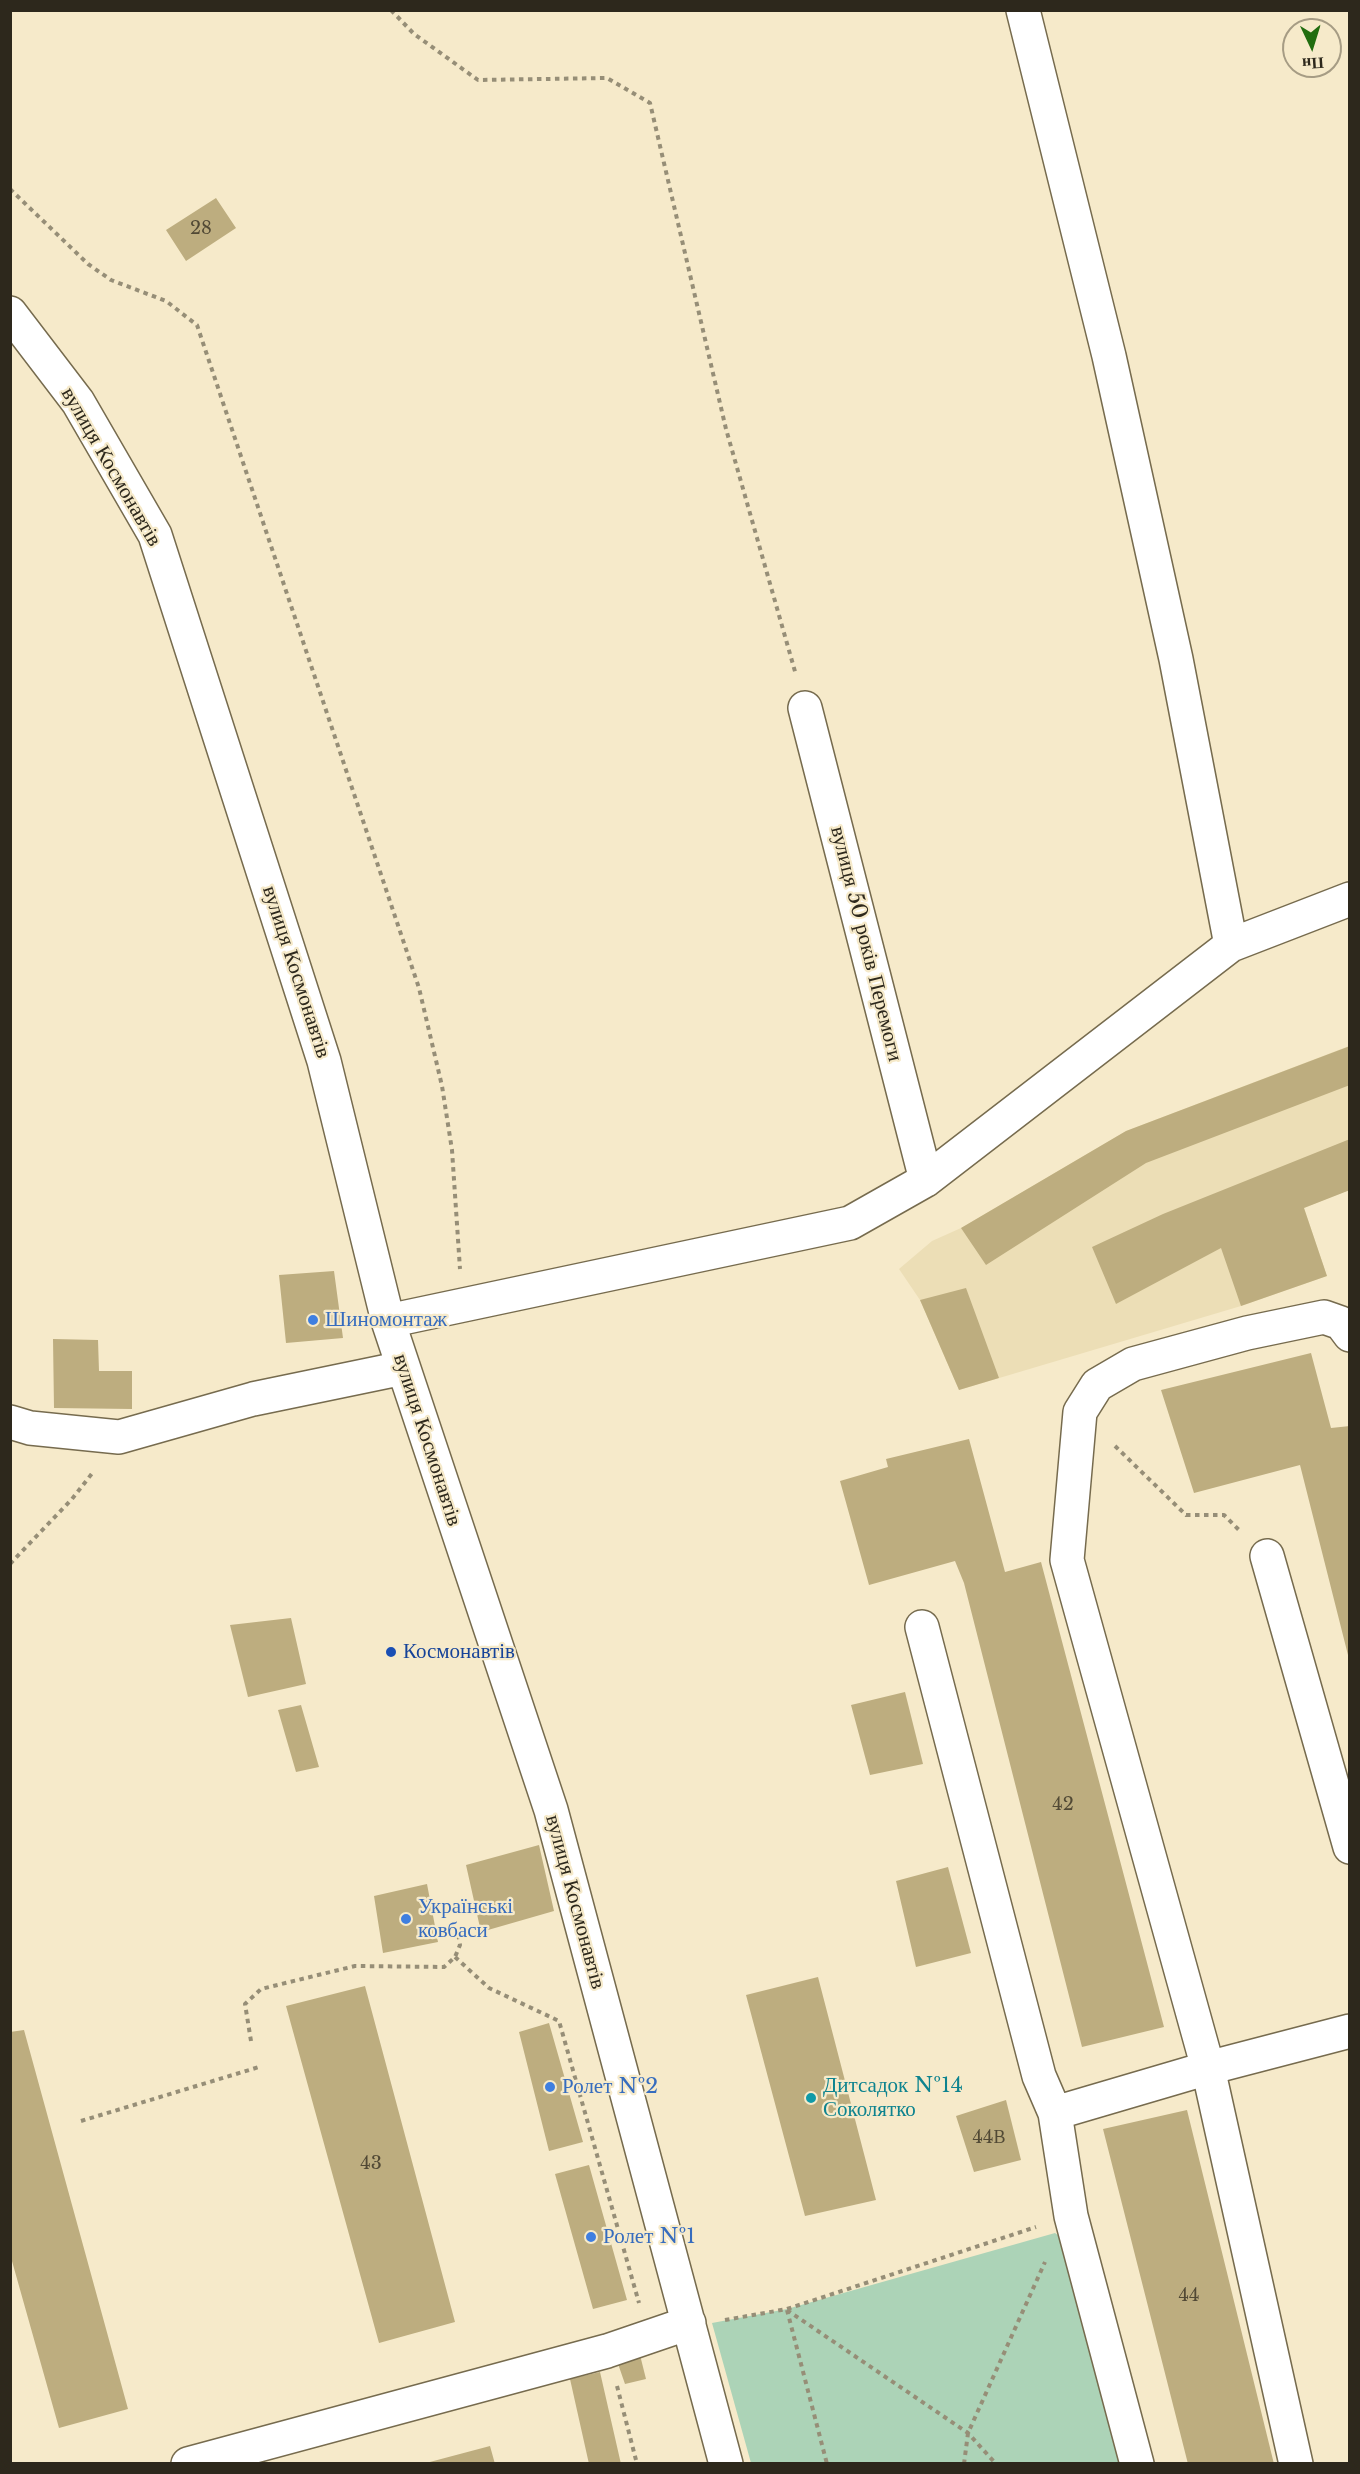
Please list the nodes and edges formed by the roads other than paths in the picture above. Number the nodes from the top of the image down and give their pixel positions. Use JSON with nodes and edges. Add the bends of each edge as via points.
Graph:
{"nodes":[{"id":1,"x":1023,"y":10,"type":"edge"},
{"id":2,"x":10,"y":313,"type":"edge"},
{"id":3,"x":805,"y":708,"type":"road end"},
{"id":4,"x":1350,"y":899,"type":"edge"},
{"id":5,"x":1231,"y":945,"type":"junction"},
{"id":6,"x":926,"y":1180,"type":"junction"},
{"id":7,"x":388,"y":1322,"type":"junction"},
{"id":8,"x":1350,"y":1335,"type":"edge"},
{"id":9,"x":403,"y":1368,"type":"junction"},
{"id":10,"x":10,"y":1422,"type":"edge"},
{"id":11,"x":1267,"y":1556,"type":"road end"},
{"id":12,"x":922,"y":1627,"type":"dead end"},
{"id":13,"x":1350,"y":1847,"type":"edge"},
{"id":14,"x":1350,"y":2031,"type":"edge"},
{"id":15,"x":1208,"y":2068,"type":"junction"},
{"id":16,"x":1055,"y":2113,"type":"junction"},
{"id":17,"x":689,"y":2323,"type":"junction"},
{"id":18,"x":188,"y":2463,"type":"edge"},
{"id":19,"x":726,"y":2463,"type":"edge"},
{"id":20,"x":1137,"y":2463,"type":"edge"},
{"id":21,"x":1296,"y":2463,"type":"edge"}],
"edges":[{"from":1,"to":5,"type":"street","via":[[1112,368],[1176,659]]},
{"from":2,"to":7,"type":"street","name":"вулиця Космонавтів","via":[[78,402],[155,535],[324,1061]]},
{"from":3,"to":6,"type":"street","name":"вулиця 50 років Перемоги"},
{"from":4,"to":5,"type":"street"},
{"from":5,"to":6,"type":"street"},
{"from":6,"to":7,"type":"street","via":[[850,1223]]},
{"from":7,"to":9,"type":"street","name":"вулиця Космонавтів"},
{"from":8,"to":15,"type":"street","via":[[1341,1323],[1323,1317],[1133,1364],[1097,1385],[1080,1412],[1067,1560]]},
{"from":9,"to":10,"type":"street","via":[[253,1399],[119,1437],[30,1428]]},
{"from":9,"to":17,"type":"street","name":"вулиця Космонавтів","via":[[551,1810]]},
{"from":11,"to":13,"type":"street"},
{"from":12,"to":16,"type":"street","via":[[1040,2076]]},
{"from":14,"to":15,"type":"street"},
{"from":15,"to":16,"type":"street"},
{"from":15,"to":21,"type":"street"},
{"from":16,"to":20,"type":"street","via":[[1071,2216]]},
{"from":17,"to":18,"type":"street","via":[[607,2350]]},
{"from":17,"to":19,"type":"street","name":"вулиця Космонавтів"}]}
